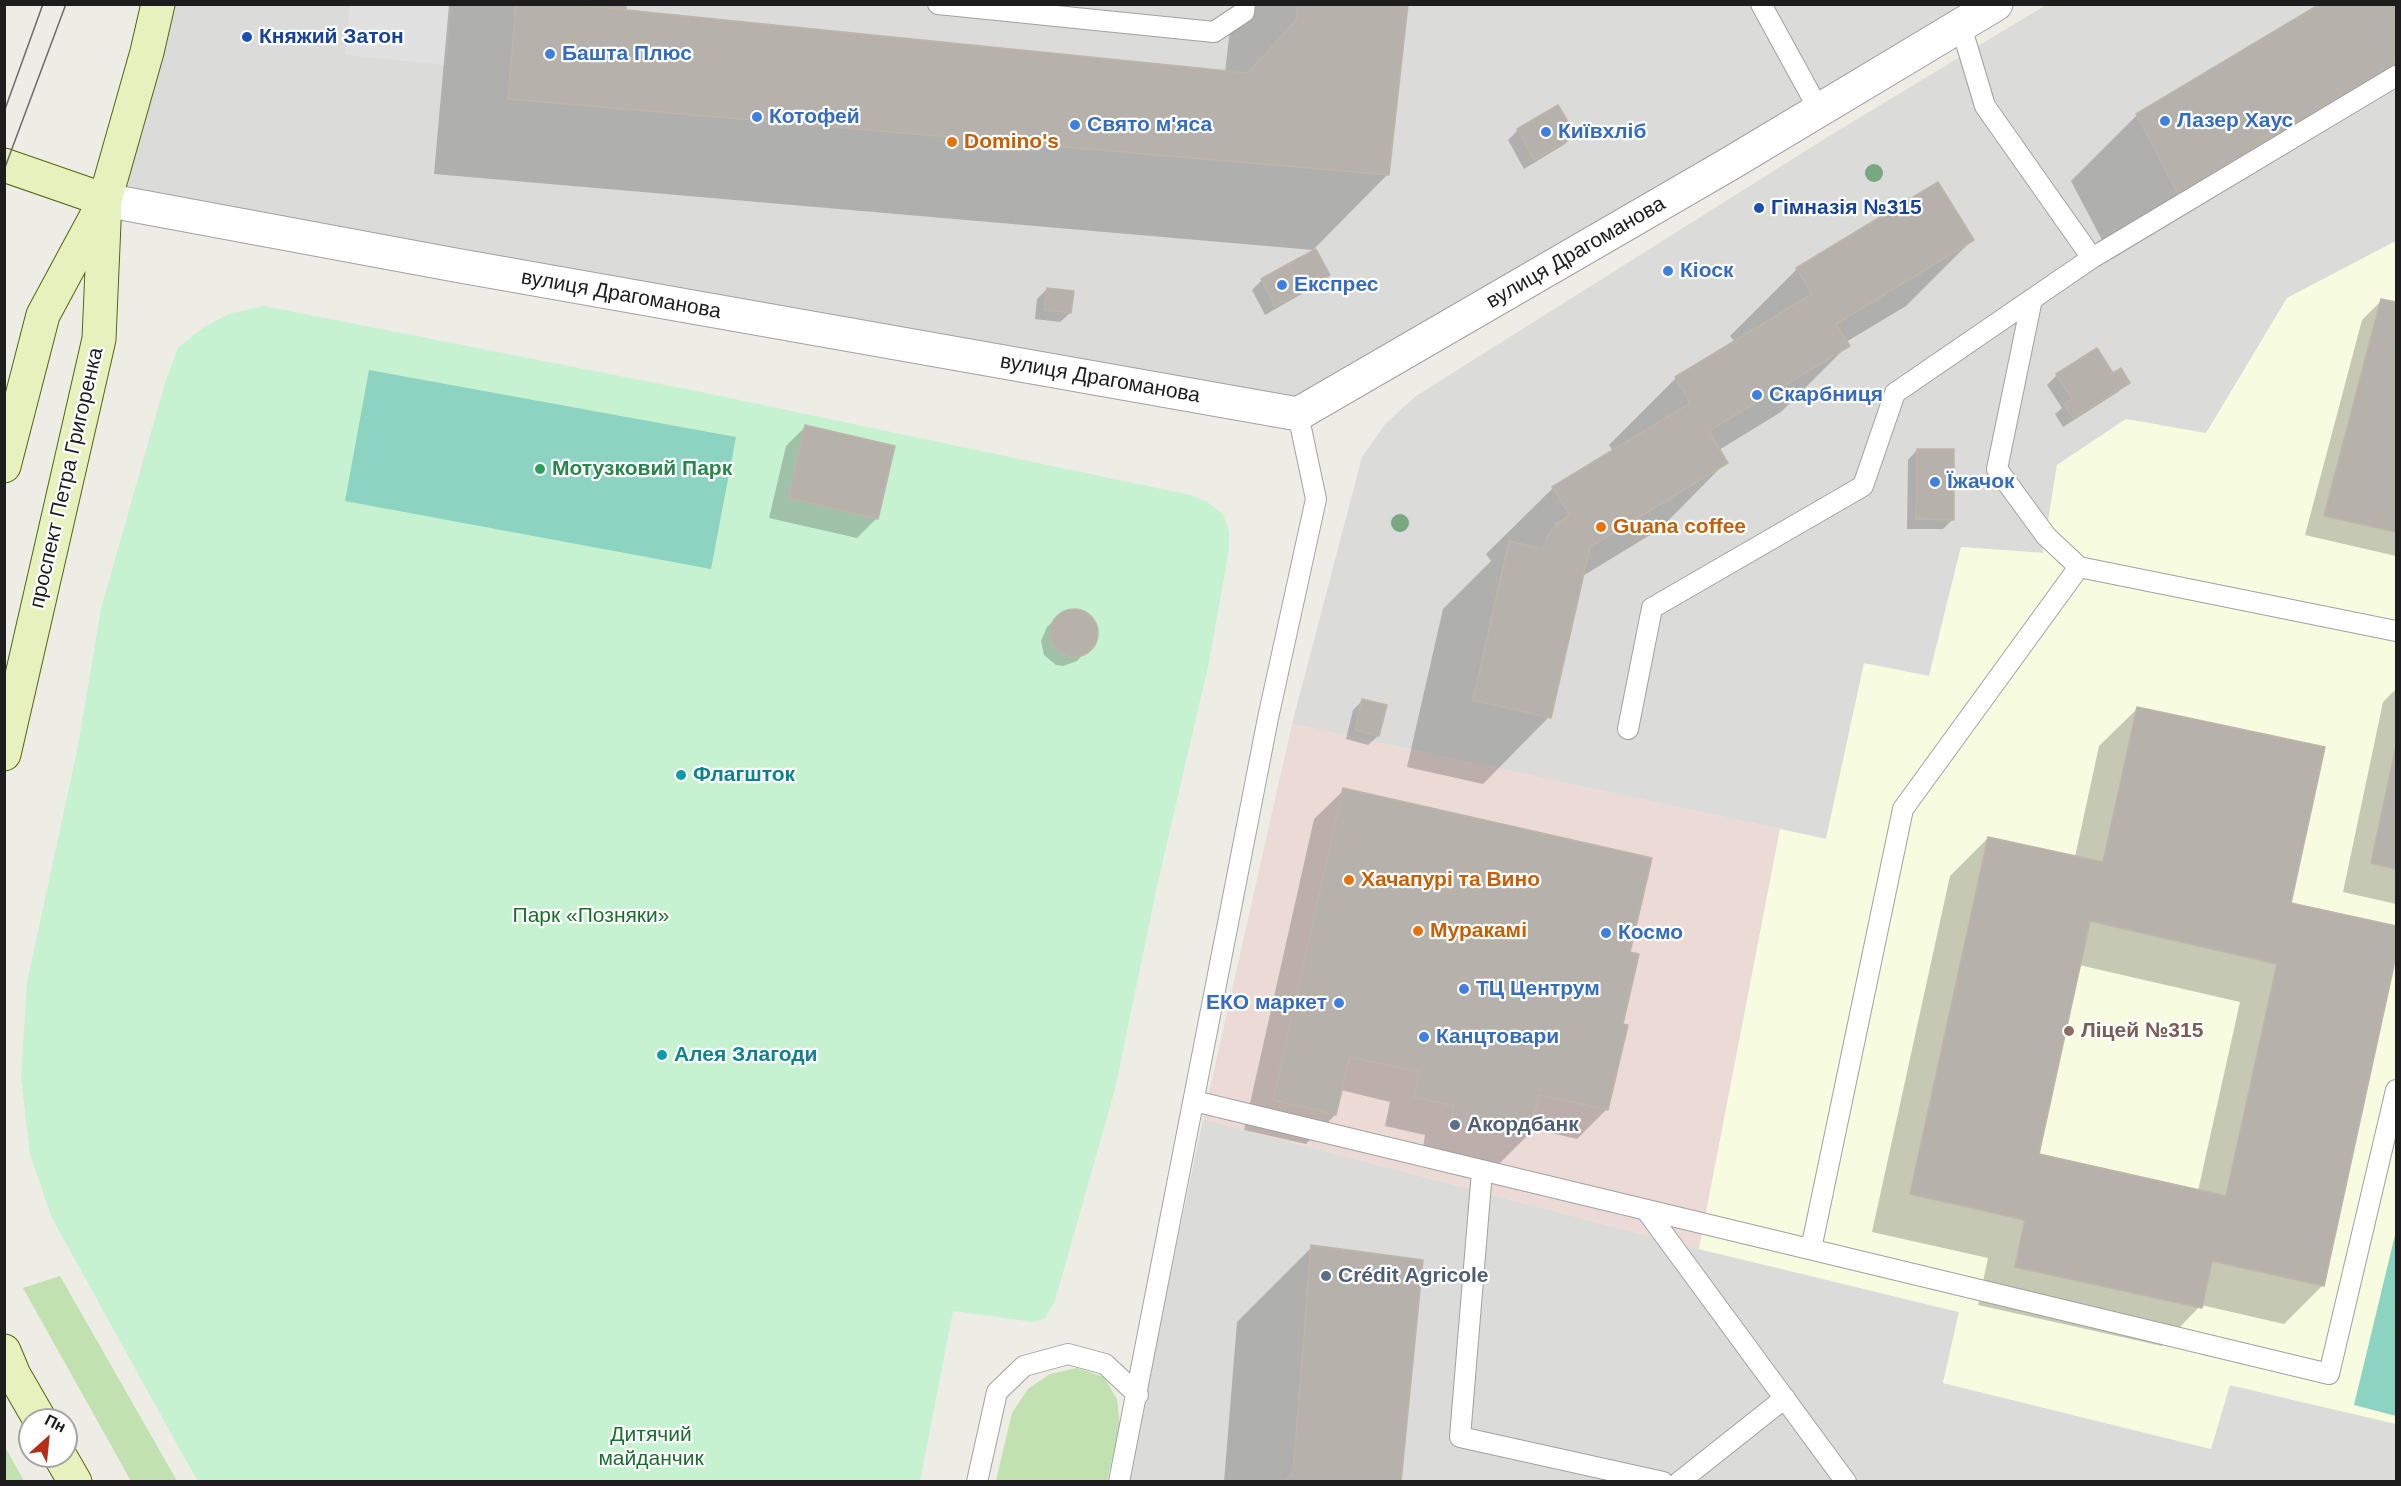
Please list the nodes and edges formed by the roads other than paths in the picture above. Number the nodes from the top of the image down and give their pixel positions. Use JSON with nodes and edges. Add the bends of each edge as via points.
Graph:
{"nodes":[{"id":1,"x":158,"y":4,"type":"edge"},
{"id":2,"x":938,"y":4,"type":"edge"},
{"id":3,"x":1245,"y":4,"type":"edge"},
{"id":4,"x":1761,"y":4,"type":"edge"},
{"id":5,"x":1996,"y":4,"type":"edge"},
{"id":6,"x":1961,"y":26,"type":"junction"},
{"id":7,"x":2397,"y":76,"type":"edge"},
{"id":8,"x":1819,"y":110,"type":"junction"},
{"id":9,"x":4,"y":165,"type":"edge"},
{"id":10,"x":105,"y":200,"type":"junction"},
{"id":11,"x":2092,"y":258,"type":"junction"},
{"id":12,"x":2032,"y":299,"type":"junction"},
{"id":13,"x":1298,"y":414,"type":"junction"},
{"id":14,"x":4,"y":466,"type":"edge"},
{"id":15,"x":2079,"y":567,"type":"junction"},
{"id":16,"x":2397,"y":631,"type":"edge"},
{"id":17,"x":1628,"y":729,"type":"dead end"},
{"id":18,"x":4,"y":754,"type":"edge"},
{"id":19,"x":2397,"y":1090,"type":"edge"},
{"id":20,"x":1194,"y":1101,"type":"junction"},
{"id":21,"x":1482,"y":1171,"type":"junction"},
{"id":22,"x":1646,"y":1210,"type":"junction"},
{"id":23,"x":1811,"y":1249,"type":"junction"},
{"id":24,"x":4,"y":1351,"type":"edge"},
{"id":25,"x":1138,"y":1395,"type":"junction"},
{"id":26,"x":1785,"y":1398,"type":"junction"},
{"id":27,"x":33,"y":1408,"type":"edge"},
{"id":28,"x":67,"y":1468,"type":"edge"},
{"id":29,"x":75,"y":1482,"type":"edge"},
{"id":30,"x":977,"y":1482,"type":"edge"},
{"id":31,"x":1119,"y":1482,"type":"edge"},
{"id":32,"x":1663,"y":1482,"type":"edge"},
{"id":33,"x":1679,"y":1482,"type":"edge"},
{"id":34,"x":1846,"y":1482,"type":"edge"}],
"edges":[{"from":1,"to":10,"type":"main road","name":"проспект Петра Григоренка"},
{"from":2,"to":3,"type":"lane","via":[[1214,32],[1244,12]]},
{"from":4,"to":8,"type":"lane"},
{"from":5,"to":6,"type":"street","name":"вулиця Драгоманова"},
{"from":6,"to":8,"type":"street","name":"вулиця Драгоманова"},
{"from":6,"to":11,"type":"lane","via":[[1985,106]]},
{"from":7,"to":11,"type":"lane"},
{"from":8,"to":13,"type":"street","name":"вулиця Драгоманова"},
{"from":9,"to":10,"type":"main road"},
{"from":10,"to":13,"type":"street","name":"вулиця Драгоманова"},
{"from":10,"to":14,"type":"main road","name":"проспект Петра Григоренка","via":[[42,315]]},
{"from":10,"to":18,"type":"main road","name":"проспект Петра Григоренка","via":[[99,339]]},
{"from":11,"to":12,"type":"lane"},
{"from":12,"to":15,"type":"lane","via":[[1997,469],[2046,536]]},
{"from":12,"to":17,"type":"lane","via":[[1895,393],[1863,486],[1652,608]]},
{"from":13,"to":20,"type":"lane","via":[[1316,499],[1268,718]]},
{"from":15,"to":16,"type":"lane"},
{"from":15,"to":23,"type":"lane","via":[[1903,809]]},
{"from":19,"to":23,"type":"lane","via":[[2329,1374]]},
{"from":20,"to":21,"type":"lane"},
{"from":20,"to":25,"type":"lane"},
{"from":21,"to":22,"type":"lane"},
{"from":21,"to":32,"type":"lane","via":[[1460,1437]]},
{"from":22,"to":23,"type":"lane"},
{"from":22,"to":26,"type":"lane"},
{"from":24,"to":27,"type":"main road"},
{"from":25,"to":30,"type":"lane","via":[[1105,1364],[1068,1354],[1024,1366],[997,1392]]},
{"from":25,"to":31,"type":"lane"},
{"from":26,"to":33,"type":"lane"},
{"from":26,"to":34,"type":"lane"},
{"from":28,"to":29,"type":"main road"}]}
